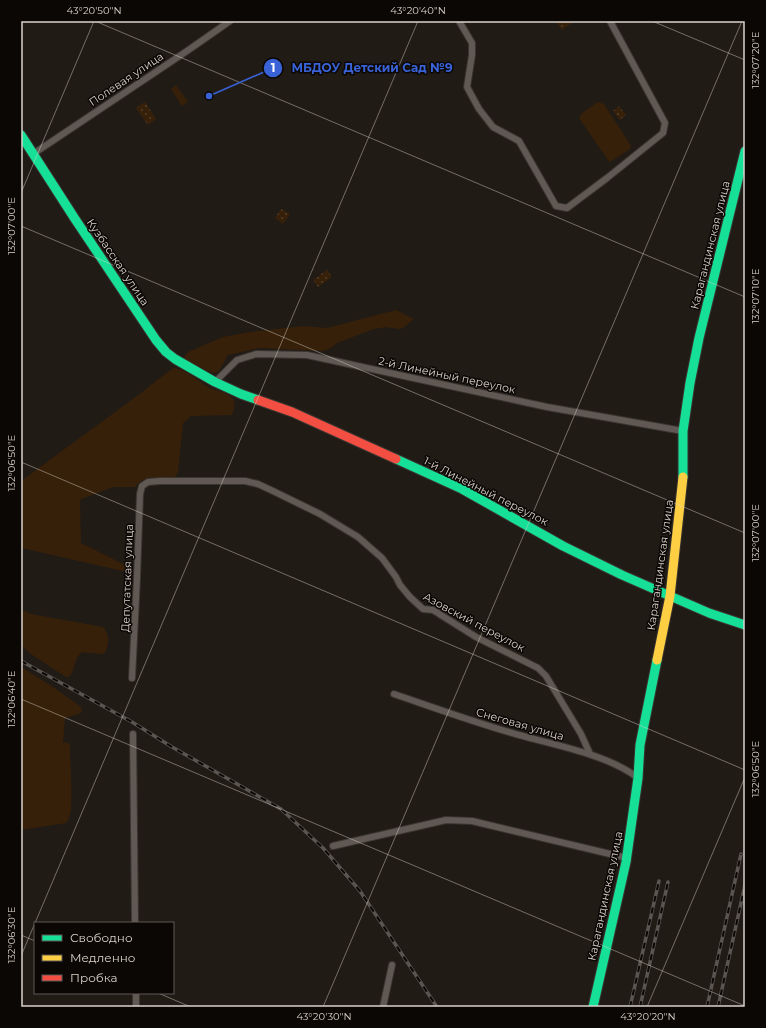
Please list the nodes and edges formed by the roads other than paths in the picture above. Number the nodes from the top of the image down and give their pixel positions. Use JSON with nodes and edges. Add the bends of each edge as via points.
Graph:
{"nodes":[{"id":1,"x":230,"y":21,"type":"edge"},
{"id":2,"x":458,"y":21,"type":"edge"},
{"id":3,"x":610,"y":21,"type":"edge"},
{"id":4,"x":21,"y":135,"type":"edge"},
{"id":5,"x":745,"y":151,"type":"edge"},
{"id":6,"x":33,"y":154,"type":"junction"},
{"id":7,"x":215,"y":382,"type":"junction"},
{"id":8,"x":683,"y":431,"type":"junction"},
{"id":9,"x":148,"y":482,"type":"joint"},
{"id":10,"x":670,"y":596,"type":"junction"},
{"id":11,"x":745,"y":625,"type":"edge"},
{"id":12,"x":132,"y":678,"type":"dead end"},
{"id":13,"x":394,"y":694,"type":"dead end"},
{"id":14,"x":133,"y":734,"type":"dead end"},
{"id":15,"x":590,"y":754,"type":"junction"},
{"id":16,"x":638,"y":778,"type":"junction"},
{"id":17,"x":333,"y":846,"type":"dead end"},
{"id":18,"x":627,"y":858,"type":"junction"},
{"id":19,"x":135,"y":922,"type":"edge"},
{"id":20,"x":392,"y":965,"type":"dead end"},
{"id":21,"x":136,"y":994,"type":"edge"},
{"id":22,"x":136,"y":1007,"type":"edge"},
{"id":23,"x":383,"y":1007,"type":"edge"},
{"id":24,"x":593,"y":1007,"type":"edge"}],
"edges":[{"from":1,"to":6,"type":"street","name":"Полевая улица"},
{"from":2,"to":3,"type":"street","via":[[472,43],[467,87],[493,127],[519,141],[556,206],[566,208],[663,133],[665,123]]},
{"from":4,"to":6,"type":"street","name":"Кузбасская улица"},
{"from":5,"to":8,"type":"street","name":"Карагандинская улица","via":[[699,338]]},
{"from":6,"to":7,"type":"street","name":"Кузбасская улица","via":[[156,340],[175,359]]},
{"from":7,"to":8,"type":"street","name":"2-й Линейный переулок","via":[[237,360],[256,354],[307,355],[547,407]]},
{"from":7,"to":10,"type":"street","name":"1-й Линейный переулок","via":[[292,412],[448,483],[563,546]]},
{"from":8,"to":10,"type":"street","name":"Карагандинская улица","via":[[684,471]]},
{"from":9,"to":12,"type":"street","name":"Депутатская улица","via":[[142,486],[140,494]]},
{"from":9,"to":15,"type":"street","name":"Азовский переулок","via":[[245,481],[258,484],[326,517],[358,537],[382,558],[400,585],[423,609],[433,610],[476,637],[538,668],[546,676]]},
{"from":10,"to":11,"type":"street","name":"1-й Линейный переулок"},
{"from":10,"to":16,"type":"street","name":"Карагандинская улица","via":[[640,745]]},
{"from":13,"to":15,"type":"street","name":"Снеговая улица","via":[[467,719]]},
{"from":14,"to":19,"type":"street"},
{"from":15,"to":16,"type":"street","name":"Снеговая улица","via":[[629,770]]},
{"from":16,"to":18,"type":"street","name":"Карагандинская улица"},
{"from":17,"to":18,"type":"street","via":[[446,820],[472,821]]},
{"from":18,"to":24,"type":"street","name":"Карагандинская улица"},
{"from":20,"to":23,"type":"street"},
{"from":21,"to":22,"type":"street"}]}
